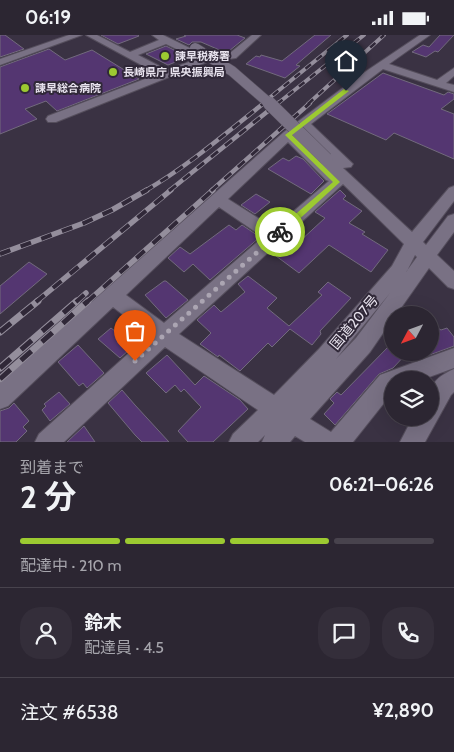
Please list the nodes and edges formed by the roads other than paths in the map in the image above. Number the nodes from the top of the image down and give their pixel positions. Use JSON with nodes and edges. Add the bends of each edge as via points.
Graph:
{"nodes":[{"id":1,"x":78,"y":35,"type":"edge"},
{"id":2,"x":90,"y":35,"type":"edge"},
{"id":3,"x":156,"y":35,"type":"edge"},
{"id":4,"x":257,"y":35,"type":"edge"},
{"id":5,"x":426,"y":35,"type":"edge"},
{"id":6,"x":167,"y":37,"type":"edge"},
{"id":7,"x":188,"y":39,"type":"dead end"},
{"id":8,"x":195,"y":48,"type":"joint"},
{"id":9,"x":130,"y":55,"type":"junction"},
{"id":10,"x":224,"y":56,"type":"junction"},
{"id":11,"x":205,"y":59,"type":"junction"},
{"id":12,"x":0,"y":62,"type":"edge"},
{"id":13,"x":382,"y":65,"type":"junction"},
{"id":14,"x":454,"y":71,"type":"edge"},
{"id":15,"x":165,"y":73,"type":"junction"},
{"id":16,"x":438,"y":84,"type":"junction"},
{"id":17,"x":454,"y":89,"type":"edge"},
{"id":18,"x":52,"y":119,"type":"dead end"},
{"id":19,"x":304,"y":124,"type":"junction"},
{"id":20,"x":288,"y":135,"type":"junction"},
{"id":21,"x":326,"y":159,"type":"joint"},
{"id":22,"x":337,"y":182,"type":"junction"},
{"id":23,"x":454,"y":191,"type":"edge"},
{"id":24,"x":217,"y":199,"type":"junction"},
{"id":25,"x":454,"y":221,"type":"edge"},
{"id":26,"x":275,"y":237,"type":"junction"},
{"id":27,"x":409,"y":237,"type":"junction"},
{"id":28,"x":428,"y":258,"type":"junction"},
{"id":29,"x":454,"y":282,"type":"edge"},
{"id":30,"x":112,"y":295,"type":"junction"},
{"id":31,"x":164,"y":335,"type":"junction"},
{"id":32,"x":454,"y":358,"type":"edge"},
{"id":33,"x":418,"y":371,"type":"edge"},
{"id":34,"x":454,"y":380,"type":"edge"},
{"id":35,"x":384,"y":387,"type":"edge"},
{"id":36,"x":439,"y":394,"type":"edge"},
{"id":37,"x":0,"y":397,"type":"edge"},
{"id":38,"x":285,"y":415,"type":"junction"},
{"id":39,"x":421,"y":426,"type":"edge"},
{"id":40,"x":48,"y":442,"type":"edge"},
{"id":41,"x":241,"y":442,"type":"edge"},
{"id":42,"x":274,"y":442,"type":"edge"},
{"id":43,"x":325,"y":442,"type":"edge"},
{"id":44,"x":338,"y":442,"type":"edge"},
{"id":45,"x":412,"y":442,"type":"edge"}],
"edges":[{"from":1,"to":12,"type":"street"},
{"from":2,"to":9,"type":"street"},
{"from":3,"to":6,"type":"street"},
{"from":4,"to":10,"type":"street","via":[[233,56]]},
{"from":5,"to":13,"type":"street"},
{"from":6,"to":8,"type":"street"},
{"from":6,"to":9,"type":"street"},
{"from":6,"to":11,"type":"street"},
{"from":7,"to":10,"type":"street"},
{"from":8,"to":21,"type":"street","bridge":true,"via":[[245,81]]},
{"from":9,"to":15,"type":"street"},
{"from":10,"to":11,"type":"street"},
{"from":11,"to":15,"type":"street"},
{"from":13,"to":16,"type":"street"},
{"from":13,"to":19,"type":"street"},
{"from":14,"to":16,"type":"street"},
{"from":15,"to":18,"type":"street"},
{"from":16,"to":17,"type":"street"},
{"from":19,"to":20,"type":"street"},
{"from":19,"to":27,"type":"street","via":[[376,192]]},
{"from":20,"to":22,"type":"street"},
{"from":20,"to":24,"type":"street"},
{"from":21,"to":27,"type":"street"},
{"from":22,"to":26,"type":"street"},
{"from":22,"to":27,"type":"street","via":[[372,217]]},
{"from":23,"to":27,"type":"street","name":"国道207号"},
{"from":24,"to":26,"type":"street"},
{"from":24,"to":30,"type":"street"},
{"from":25,"to":28,"type":"street"},
{"from":26,"to":31,"type":"street"},
{"from":27,"to":28,"type":"street"},
{"from":27,"to":38,"type":"street","name":"国道207号","via":[[398,271],[326,356]]},
{"from":28,"to":29,"type":"street"},
{"from":28,"to":38,"type":"street","via":[[363,345]]},
{"from":30,"to":31,"type":"street"},
{"from":30,"to":37,"type":"street"},
{"from":31,"to":38,"type":"street"},
{"from":31,"to":40,"type":"street"},
{"from":32,"to":33,"type":"street"},
{"from":34,"to":36,"type":"street"},
{"from":35,"to":44,"type":"street"},
{"from":38,"to":41,"type":"street","name":"国道207号"},
{"from":38,"to":42,"type":"street"},
{"from":38,"to":43,"type":"street"},
{"from":39,"to":45,"type":"street"}]}
